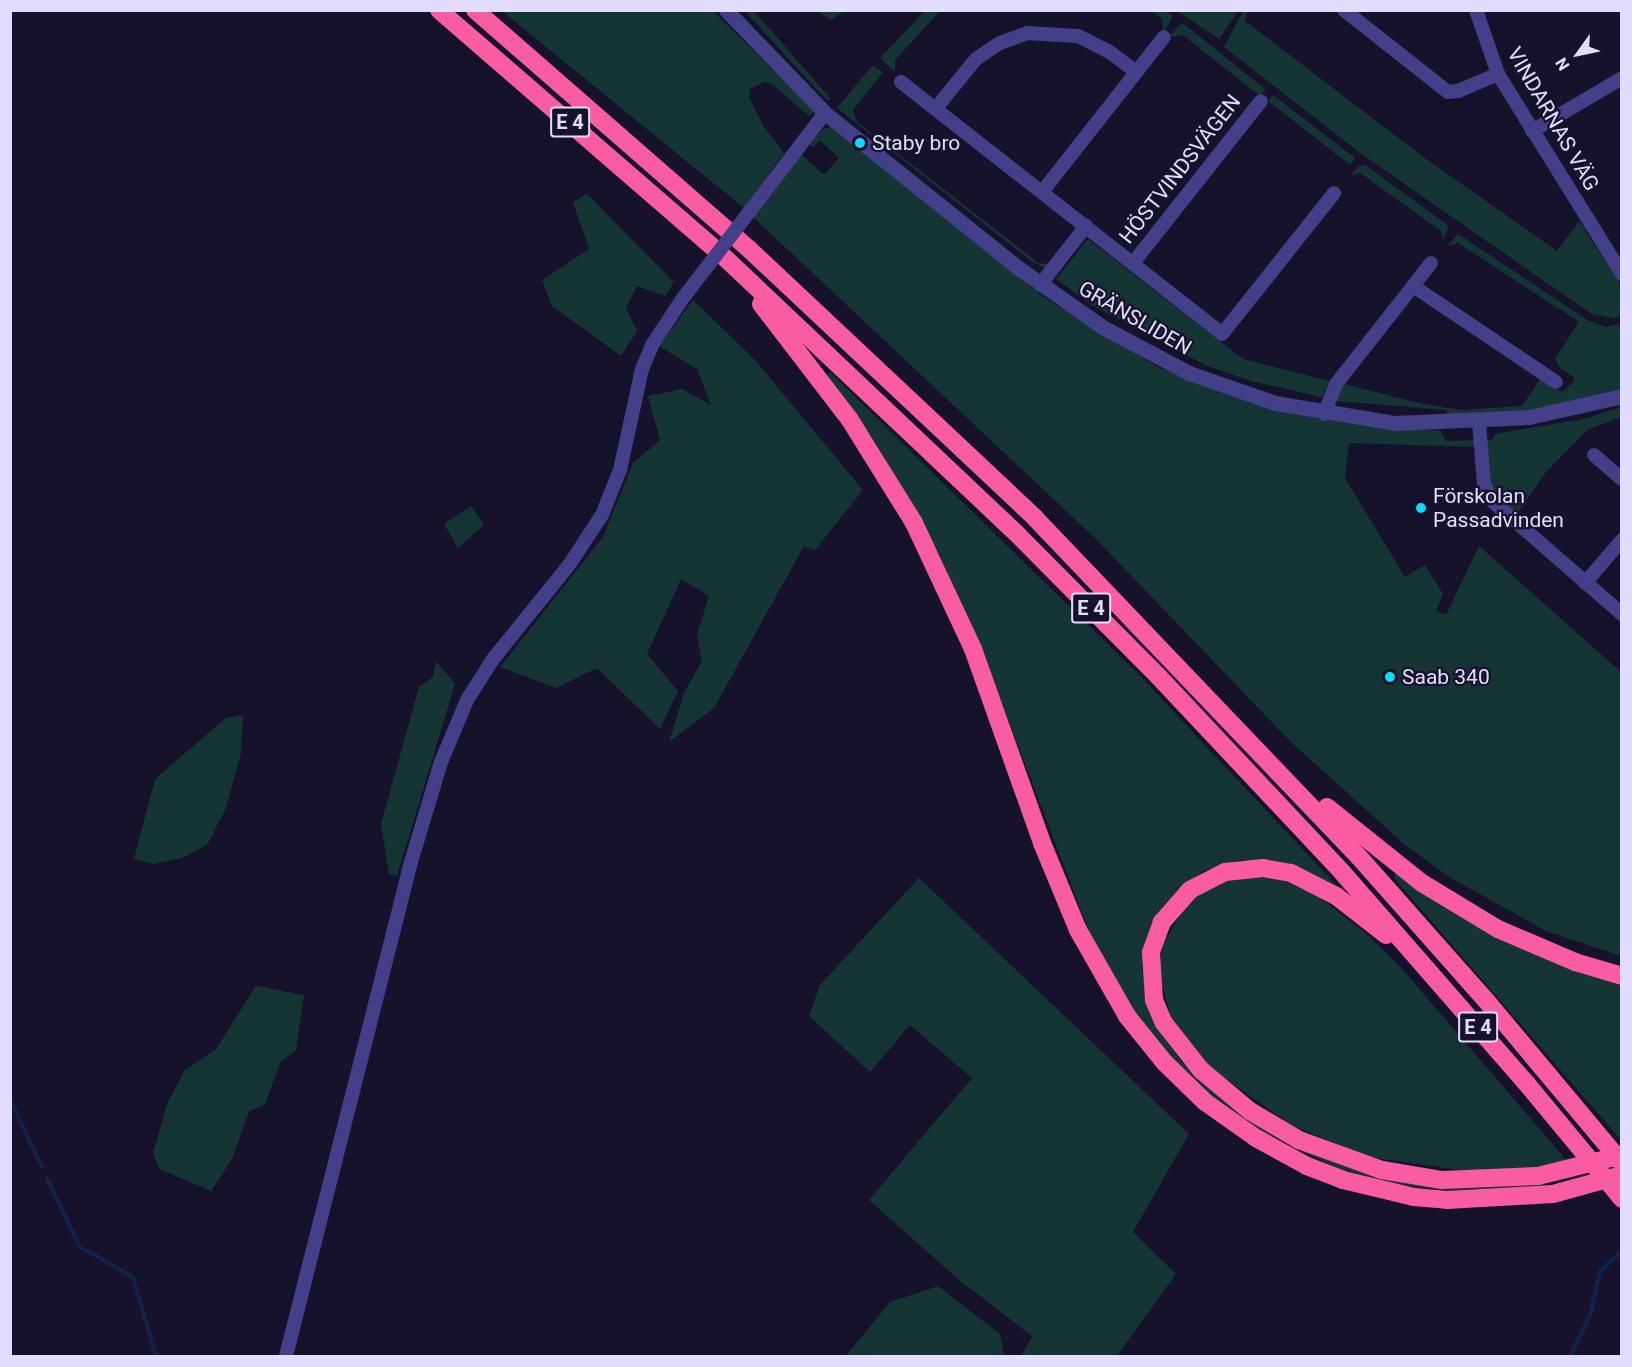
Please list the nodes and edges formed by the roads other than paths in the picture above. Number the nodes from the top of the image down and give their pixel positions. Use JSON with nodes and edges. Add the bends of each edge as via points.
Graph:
{"nodes":[{"id":1,"x":439,"y":10,"type":"edge"},
{"id":2,"x":475,"y":10,"type":"edge"},
{"id":3,"x":726,"y":10,"type":"edge"},
{"id":4,"x":1344,"y":10,"type":"edge"},
{"id":5,"x":1476,"y":10,"type":"edge"},
{"id":6,"x":1164,"y":37,"type":"dead end"},
{"id":7,"x":1136,"y":72,"type":"junction"},
{"id":8,"x":1498,"y":74,"type":"junction"},
{"id":9,"x":1622,"y":78,"type":"edge"},
{"id":10,"x":901,"y":81,"type":"dead end"},
{"id":11,"x":1261,"y":101,"type":"dead end"},
{"id":12,"x":936,"y":108,"type":"junction"},
{"id":13,"x":825,"y":113,"type":"junction"},
{"id":14,"x":1532,"y":131,"type":"junction"},
{"id":15,"x":1042,"y":192,"type":"junction"},
{"id":16,"x":1334,"y":193,"type":"dead end"},
{"id":17,"x":1086,"y":226,"type":"junction"},
{"id":18,"x":1622,"y":246,"type":"edge"},
{"id":19,"x":1608,"y":254,"type":"junction"},
{"id":20,"x":722,"y":255,"type":"junction"},
{"id":21,"x":1431,"y":262,"type":"dead end"},
{"id":22,"x":1133,"y":263,"type":"junction"},
{"id":23,"x":1622,"y":274,"type":"edge"},
{"id":24,"x":1040,"y":285,"type":"junction"},
{"id":25,"x":1413,"y":286,"type":"junction"},
{"id":26,"x":1556,"y":382,"type":"dead end"},
{"id":27,"x":1622,"y":396,"type":"edge"},
{"id":28,"x":1324,"y":414,"type":"junction"},
{"id":29,"x":1479,"y":422,"type":"junction"},
{"id":30,"x":1594,"y":455,"type":"dead end"},
{"id":31,"x":1622,"y":479,"type":"edge"},
{"id":32,"x":1622,"y":540,"type":"edge"},
{"id":33,"x":1585,"y":583,"type":"junction"},
{"id":34,"x":1622,"y":614,"type":"edge"},
{"id":35,"x":1251,"y":740,"type":"junction"},
{"id":36,"x":1428,"y":970,"type":"junction"},
{"id":37,"x":1622,"y":976,"type":"edge"},
{"id":38,"x":1622,"y":1155,"type":"edge"},
{"id":39,"x":1622,"y":1163,"type":"edge"},
{"id":40,"x":1622,"y":1175,"type":"edge"},
{"id":41,"x":1622,"y":1199,"type":"edge"},
{"id":42,"x":286,"y":1356,"type":"edge"}],
"edges":[{"from":1,"to":20,"type":"highway","number":"E 4"},
{"from":2,"to":35,"type":"highway","number":"E 4","via":[[870,359],[1035,518]]},
{"from":3,"to":13,"type":"street","name":"GRÄNSLIDEN"},
{"from":4,"to":8,"type":"street","via":[[1448,92]]},
{"from":5,"to":8,"type":"street","name":"VINDARNAS VÄG"},
{"from":6,"to":7,"type":"street"},
{"from":7,"to":12,"type":"street","via":[[1078,36],[1027,33],[1000,43],[976,59]]},
{"from":7,"to":15,"type":"street"},
{"from":8,"to":14,"type":"street","name":"VINDARNAS VÄG"},
{"from":9,"to":14,"type":"street"},
{"from":10,"to":12,"type":"street","name":"HÖSTVINDSVÄGEN"},
{"from":11,"to":22,"type":"street","name":"HÖSTVINDSVÄGEN"},
{"from":12,"to":15,"type":"street","name":"HÖSTVINDSVÄGEN"},
{"from":13,"to":24,"type":"street","name":"GRÄNSLIDEN"},
{"from":13,"to":42,"type":"street","bridge":true,"via":[[683,298],[652,345],[642,369],[620,470],[602,515],[467,700],[441,762],[411,862]]},
{"from":14,"to":19,"type":"street","name":"VINDARNAS VÄG"},
{"from":15,"to":17,"type":"street","name":"HÖSTVINDSVÄGEN"},
{"from":16,"to":22,"type":"street","name":"HÖSTVINDSVÄGEN","via":[[1222,334]]},
{"from":17,"to":22,"type":"street","name":"HÖSTVINDSVÄGEN"},
{"from":17,"to":24,"type":"street","name":"HÖSTVINDSVÄGEN"},
{"from":18,"to":19,"type":"street"},
{"from":19,"to":23,"type":"street","name":"VINDARNAS VÄG"},
{"from":20,"to":36,"type":"highway","number":"E 4","via":[[976,495],[1142,660]]},
{"from":20,"to":40,"type":"highway","bridge":true,"via":[[850,420],[914,523],[973,649],[1042,843],[1078,930],[1127,1016],[1164,1062],[1205,1102],[1256,1138],[1307,1166],[1343,1180],[1414,1197],[1447,1200],[1553,1194]]},
{"from":21,"to":25,"type":"street"},
{"from":24,"to":28,"type":"street","name":"GRÄNSLIDEN","via":[[1163,362],[1242,393]]},
{"from":25,"to":26,"type":"street"},
{"from":25,"to":28,"type":"street","via":[[1336,384]]},
{"from":27,"to":29,"type":"street","name":"GRÄNSLIDEN","via":[[1556,413]]},
{"from":28,"to":29,"type":"street","name":"GRÄNSLIDEN","via":[[1394,423]]},
{"from":29,"to":33,"type":"street","via":[[1484,484],[1491,501]]},
{"from":30,"to":31,"type":"street"},
{"from":32,"to":33,"type":"street"},
{"from":33,"to":34,"type":"street"},
{"from":35,"to":37,"type":"highway","via":[[1356,833],[1422,884],[1536,947]]},
{"from":35,"to":39,"type":"highway","number":"E 4","via":[[1490,1004]]},
{"from":36,"to":38,"type":"highway","bridge":true,"via":[[1320,886],[1291,873],[1250,868],[1213,876],[1180,899],[1157,935],[1150,974],[1164,1023],[1194,1063],[1250,1111],[1299,1140],[1382,1170],[1442,1180],[1538,1176]]},
{"from":36,"to":41,"type":"highway","number":"E 4"}]}
